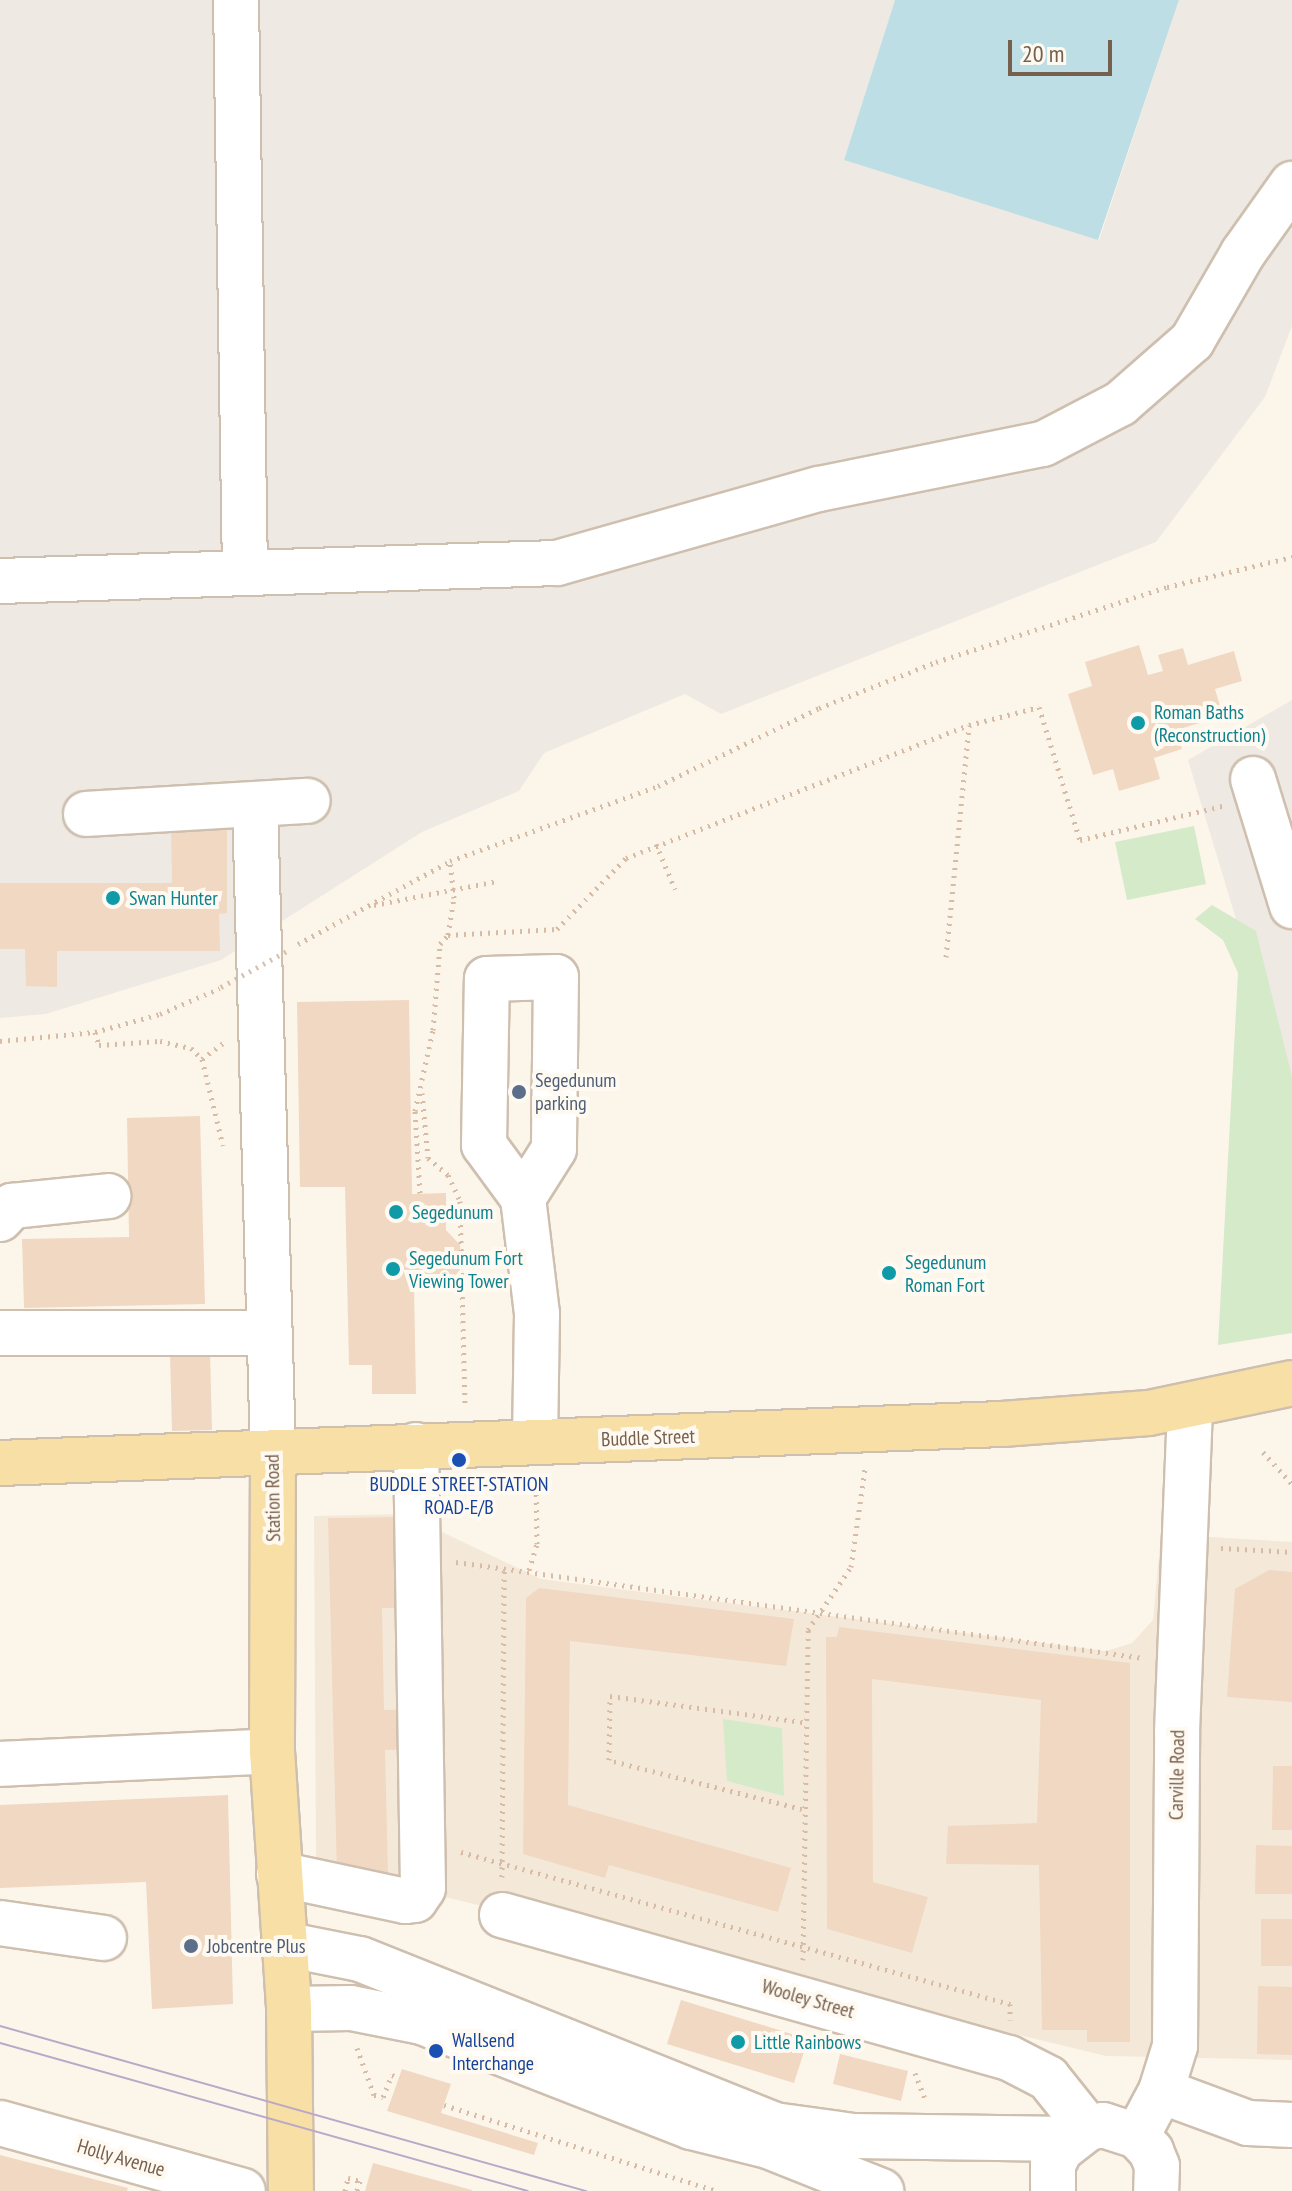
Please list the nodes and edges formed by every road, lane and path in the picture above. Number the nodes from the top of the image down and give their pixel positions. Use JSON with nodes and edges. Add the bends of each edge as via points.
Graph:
{"nodes":[{"id":1,"x":236,"y":0,"type":"edge"},
{"id":2,"x":1292,"y":184,"type":"edge"},
{"id":3,"x":1292,"y":557,"type":"edge"},
{"id":4,"x":245,"y":571,"type":"junction"},
{"id":5,"x":0,"y":581,"type":"edge"},
{"id":6,"x":969,"y":725,"type":"junction"},
{"id":7,"x":1256,"y":788,"type":"joint"},
{"id":8,"x":308,"y":801,"type":"dead end"},
{"id":9,"x":255,"y":805,"type":"junction"},
{"id":10,"x":86,"y":814,"type":"dead end"},
{"id":11,"x":656,"y":844,"type":"junction"},
{"id":12,"x":450,"y":861,"type":"junction"},
{"id":13,"x":497,"y":881,"type":"dead end"},
{"id":14,"x":675,"y":889,"type":"dead end"},
{"id":15,"x":453,"y":893,"type":"junction"},
{"id":16,"x":369,"y":906,"type":"junction"},
{"id":17,"x":1292,"y":906,"type":"edge"},
{"id":18,"x":448,"y":935,"type":"junction"},
{"id":19,"x":946,"y":957,"type":"dead end"},
{"id":20,"x":95,"y":1032,"type":"junction"},
{"id":21,"x":0,"y":1041,"type":"edge"},
{"id":22,"x":422,"y":1088,"type":"junction"},
{"id":23,"x":227,"y":1162,"type":"dead end"},
{"id":24,"x":420,"y":1193,"type":"dead end"},
{"id":25,"x":108,"y":1196,"type":"dead end"},
{"id":26,"x":523,"y":1198,"type":"dead end"},
{"id":27,"x":0,"y":1219,"type":"edge"},
{"id":28,"x":0,"y":1333,"type":"edge"},
{"id":29,"x":270,"y":1333,"type":"junction"},
{"id":30,"x":1292,"y":1383,"type":"edge"},
{"id":31,"x":1190,"y":1406,"type":"junction"},
{"id":32,"x":465,"y":1407,"type":"dead end"},
{"id":33,"x":416,"y":1445,"type":"junction"},
{"id":34,"x":273,"y":1452,"type":"junction"},
{"id":35,"x":1263,"y":1452,"type":"dead end"},
{"id":36,"x":535,"y":1458,"type":"junction"},
{"id":37,"x":866,"y":1460,"type":"dead end"},
{"id":38,"x":0,"y":1463,"type":"edge"},
{"id":39,"x":1292,"y":1484,"type":"edge"},
{"id":40,"x":1185,"y":1546,"type":"junction"},
{"id":41,"x":1292,"y":1552,"type":"edge"},
{"id":42,"x":419,"y":1558,"type":"junction"},
{"id":43,"x":504,"y":1567,"type":"junction"},
{"id":44,"x":529,"y":1570,"type":"junction"},
{"id":45,"x":822,"y":1611,"type":"junction"},
{"id":46,"x":1179,"y":1664,"type":"junction"},
{"id":47,"x":803,"y":1722,"type":"junction"},
{"id":48,"x":272,"y":1751,"type":"junction"},
{"id":49,"x":0,"y":1764,"type":"edge"},
{"id":50,"x":802,"y":1809,"type":"junction"},
{"id":51,"x":425,"y":1844,"type":"junction"},
{"id":52,"x":506,"y":1863,"type":"junction"},
{"id":53,"x":279,"y":1874,"type":"junction"},
{"id":54,"x":502,"y":1915,"type":"dead end"},
{"id":55,"x":0,"y":1923,"type":"edge"},
{"id":56,"x":104,"y":1938,"type":"dead end"},
{"id":57,"x":284,"y":1944,"type":"junction"},
{"id":58,"x":804,"y":1946,"type":"junction"},
{"id":59,"x":289,"y":2009,"type":"junction"},
{"id":60,"x":1009,"y":2058,"type":"junction"},
{"id":61,"x":365,"y":2067,"type":"dead end"},
{"id":62,"x":911,"y":2067,"type":"dead end"},
{"id":63,"x":399,"y":2078,"type":"dead end"},
{"id":64,"x":1161,"y":2091,"type":"junction"},
{"id":65,"x":444,"y":2105,"type":"dead end"},
{"id":66,"x":912,"y":2107,"type":"dead end"},
{"id":67,"x":0,"y":2123,"type":"edge"},
{"id":68,"x":1292,"y":2125,"type":"edge"},
{"id":69,"x":1079,"y":2134,"type":"junction"},
{"id":70,"x":1137,"y":2136,"type":"junction"},
{"id":71,"x":148,"y":2179,"type":"edge"},
{"id":72,"x":243,"y":2191,"type":"edge"},
{"id":73,"x":291,"y":2191,"type":"edge"},
{"id":74,"x":345,"y":2191,"type":"edge"},
{"id":75,"x":357,"y":2191,"type":"edge"},
{"id":76,"x":716,"y":2191,"type":"edge"},
{"id":77,"x":881,"y":2191,"type":"edge"},
{"id":78,"x":1053,"y":2191,"type":"edge"},
{"id":79,"x":1156,"y":2191,"type":"edge"}],
"edges":[{"from":1,"to":4,"type":"street"},
{"from":2,"to":4,"type":"street","via":[[1243,253],[1192,341],[1120,404],[1043,444],[819,489],[557,563]]},
{"from":3,"to":12,"type":"path","via":[[1167,587],[936,662],[819,708],[658,786]]},
{"from":4,"to":5,"type":"street"},
{"from":6,"to":7,"type":"path","via":[[1039,707],[1080,840]]},
{"from":6,"to":11,"type":"path"},
{"from":6,"to":19,"type":"path"},
{"from":7,"to":17,"type":"street"},
{"from":8,"to":9,"type":"street"},
{"from":9,"to":10,"type":"street"},
{"from":9,"to":29,"type":"street","name":"Station Road"},
{"from":11,"to":14,"type":"path"},
{"from":11,"to":18,"type":"path","via":[[626,858],[557,929]]},
{"from":12,"to":15,"type":"path"},
{"from":12,"to":16,"type":"path"},
{"from":13,"to":15,"type":"path"},
{"from":15,"to":16,"type":"path"},
{"from":15,"to":18,"type":"path"},
{"from":16,"to":20,"type":"path","bridge":true,"via":[[221,987],[160,1014]]},
{"from":18,"to":22,"type":"path","via":[[440,944]]},
{"from":20,"to":21,"type":"path"},
{"from":20,"to":23,"type":"path","via":[[99,1045],[160,1041],[191,1048],[202,1059]]},
{"from":22,"to":24,"type":"path","via":[[415,1111]]},
{"from":22,"to":32,"type":"path","via":[[428,1158],[448,1175],[460,1201]]},
{"from":25,"to":27,"type":"street","via":[[12,1206]]},
{"from":26,"to":36,"type":"street","via":[[537,1314]]},
{"from":28,"to":29,"type":"street"},
{"from":29,"to":34,"type":"street","name":"Station Road"},
{"from":30,"to":31,"type":"main road","name":"Buddle Street"},
{"from":31,"to":36,"type":"main road","name":"Buddle Street"},
{"from":31,"to":40,"type":"street","name":"Carville Road"},
{"from":33,"to":34,"type":"main road","name":"Buddle Street"},
{"from":33,"to":36,"type":"main road","name":"Buddle Street"},
{"from":33,"to":42,"type":"street"},
{"from":34,"to":38,"type":"main road","name":"Buddle Street"},
{"from":34,"to":48,"type":"main road","name":"Station Road"},
{"from":35,"to":39,"type":"path"},
{"from":36,"to":44,"type":"path","via":[[537,1544]]},
{"from":37,"to":45,"type":"path","via":[[851,1567]]},
{"from":40,"to":41,"type":"path"},
{"from":40,"to":46,"type":"street","name":"Carville Road"},
{"from":42,"to":43,"type":"path"},
{"from":42,"to":51,"type":"street"},
{"from":43,"to":44,"type":"path"},
{"from":43,"to":52,"type":"path"},
{"from":44,"to":45,"type":"path"},
{"from":45,"to":46,"type":"path"},
{"from":45,"to":47,"type":"path","via":[[808,1630]]},
{"from":46,"to":64,"type":"street","name":"Carville Road","via":[[1175,2046]]},
{"from":47,"to":50,"type":"path"},
{"from":47,"to":50,"type":"path","via":[[610,1696],[609,1760]]},
{"from":48,"to":49,"type":"street"},
{"from":48,"to":53,"type":"main road","name":"Station Road"},
{"from":50,"to":58,"type":"path"},
{"from":51,"to":52,"type":"path"},
{"from":51,"to":53,"type":"street","via":[[423,1888],[415,1900]]},
{"from":52,"to":58,"type":"path"},
{"from":53,"to":57,"type":"main road","name":"Station Road"},
{"from":54,"to":60,"type":"street","name":"Wooley Street"},
{"from":55,"to":56,"type":"street"},
{"from":57,"to":59,"type":"main road","name":"Station Road"},
{"from":57,"to":69,"type":"street","via":[[360,1959],[774,2125],[853,2136]]},
{"from":58,"to":60,"type":"path","via":[[1010,2004]]},
{"from":59,"to":73,"type":"main road","name":"Station Road"},
{"from":59,"to":77,"type":"street","via":[[351,2008],[422,2022],[691,2127],[768,2146]]},
{"from":60,"to":69,"type":"street","name":"Wooley Street","via":[[1048,2078]]},
{"from":61,"to":63,"type":"path","via":[[374,2095],[383,2097],[392,2075]]},
{"from":62,"to":66,"type":"path","via":[[923,2086],[927,2108]]},
{"from":64,"to":68,"type":"street","via":[[1248,2123]]},
{"from":64,"to":70,"type":"street","name":"Carville Road"},
{"from":65,"to":76,"type":"path"},
{"from":67,"to":71,"type":"street","name":"Holly Avenue"},
{"from":69,"to":70,"type":"street","via":[[1103,2125]]},
{"from":69,"to":78,"type":"street","via":[[1053,2165]]},
{"from":70,"to":79,"type":"street","via":[[1157,2166]]},
{"from":71,"to":72,"type":"street","name":"Holly Avenue"},
{"from":74,"to":75,"type":"path","via":[[348,2178],[360,2181]]}]}
